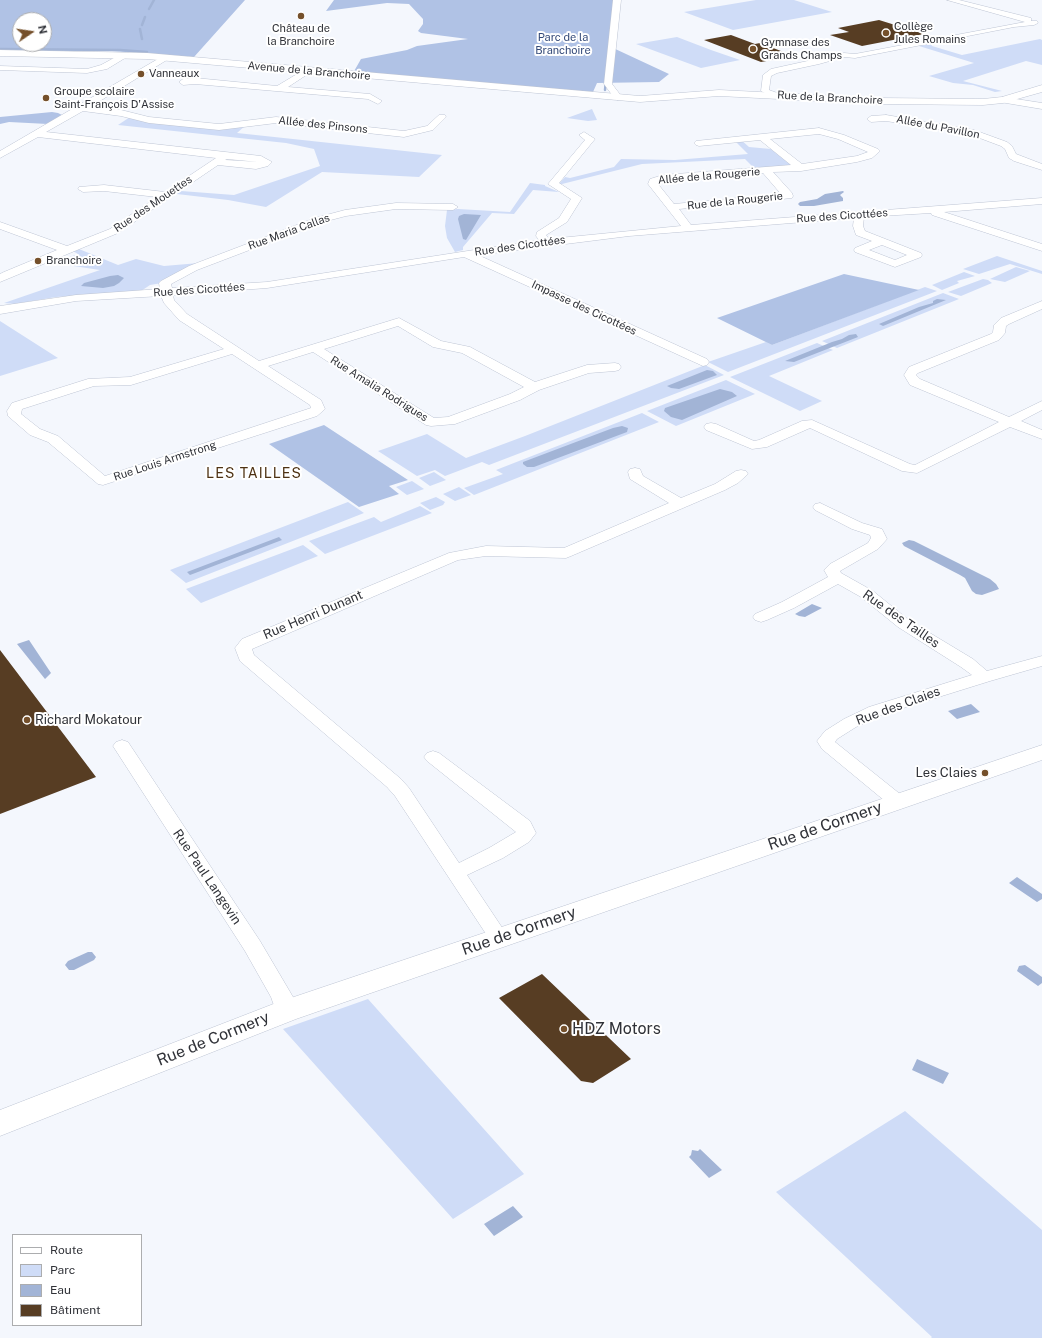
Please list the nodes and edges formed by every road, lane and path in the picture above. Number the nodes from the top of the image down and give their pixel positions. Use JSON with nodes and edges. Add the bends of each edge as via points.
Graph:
{"nodes":[{"id":1,"x":617,"y":0,"type":"edge"},
{"id":2,"x":951,"y":0,"type":"edge"},
{"id":3,"x":961,"y":0,"type":"edge"},
{"id":4,"x":1036,"y":20,"type":"edge"},
{"id":5,"x":0,"y":53,"type":"edge"},
{"id":6,"x":126,"y":55,"type":"junction"},
{"id":7,"x":166,"y":58,"type":"junction"},
{"id":8,"x":0,"y":68,"type":"edge"},
{"id":9,"x":309,"y":70,"type":"junction"},
{"id":10,"x":183,"y":82,"type":"dead end"},
{"id":11,"x":280,"y":88,"type":"junction"},
{"id":12,"x":1042,"y":88,"type":"edge"},
{"id":13,"x":777,"y":96,"type":"junction"},
{"id":14,"x":618,"y":98,"type":"junction"},
{"id":15,"x":1003,"y":100,"type":"junction"},
{"id":16,"x":378,"y":101,"type":"dead end"},
{"id":17,"x":1042,"y":106,"type":"edge"},
{"id":18,"x":80,"y":108,"type":"junction"},
{"id":19,"x":442,"y":117,"type":"dead end"},
{"id":20,"x":871,"y":119,"type":"dead end"},
{"id":21,"x":38,"y":134,"type":"junction"},
{"id":22,"x":584,"y":135,"type":"dead end"},
{"id":23,"x":762,"y":137,"type":"junction"},
{"id":24,"x":699,"y":143,"type":"dead end"},
{"id":25,"x":0,"y":155,"type":"edge"},
{"id":26,"x":225,"y":156,"type":"junction"},
{"id":27,"x":216,"y":162,"type":"junction"},
{"id":28,"x":1042,"y":167,"type":"edge"},
{"id":29,"x":800,"y":168,"type":"junction"},
{"id":30,"x":766,"y":170,"type":"junction"},
{"id":31,"x":83,"y":189,"type":"dead end"},
{"id":32,"x":166,"y":195,"type":"junction"},
{"id":33,"x":1042,"y":200,"type":"edge"},
{"id":34,"x":453,"y":207,"type":"dead end"},
{"id":35,"x":672,"y":207,"type":"junction"},
{"id":36,"x":931,"y":210,"type":"junction"},
{"id":37,"x":859,"y":215,"type":"junction"},
{"id":38,"x":0,"y":225,"type":"edge"},
{"id":39,"x":688,"y":228,"type":"junction"},
{"id":40,"x":545,"y":242,"type":"junction"},
{"id":41,"x":881,"y":242,"type":"dead end"},
{"id":42,"x":1042,"y":248,"type":"edge"},
{"id":43,"x":67,"y":250,"type":"junction"},
{"id":44,"x":466,"y":254,"type":"junction"},
{"id":45,"x":0,"y":279,"type":"edge"},
{"id":46,"x":166,"y":293,"type":"junction"},
{"id":47,"x":1042,"y":305,"type":"edge"},
{"id":48,"x":0,"y":310,"type":"edge"},
{"id":49,"x":316,"y":349,"type":"junction"},
{"id":50,"x":233,"y":350,"type":"junction"},
{"id":51,"x":703,"y":362,"type":"dead end"},
{"id":52,"x":258,"y":366,"type":"junction"},
{"id":53,"x":615,"y":367,"type":"dead end"},
{"id":54,"x":534,"y":387,"type":"junction"},
{"id":55,"x":1042,"y":405,"type":"edge"},
{"id":56,"x":1010,"y":421,"type":"junction"},
{"id":57,"x":711,"y":427,"type":"dead end"},
{"id":58,"x":1042,"y":435,"type":"edge"},
{"id":59,"x":635,"y":472,"type":"dead end"},
{"id":60,"x":741,"y":474,"type":"dead end"},
{"id":61,"x":679,"y":503,"type":"junction"},
{"id":62,"x":820,"y":507,"type":"dead end"},
{"id":63,"x":837,"y":578,"type":"junction"},
{"id":64,"x":760,"y":617,"type":"dead end"},
{"id":65,"x":1042,"y":661,"type":"edge"},
{"id":66,"x":984,"y":677,"type":"junction"},
{"id":67,"x":122,"y":746,"type":"dead end"},
{"id":68,"x":1042,"y":752,"type":"edge"},
{"id":69,"x":433,"y":757,"type":"dead end"},
{"id":70,"x":898,"y":802,"type":"junction"},
{"id":71,"x":455,"y":872,"type":"junction"},
{"id":72,"x":499,"y":938,"type":"junction"},
{"id":73,"x":286,"y":1010,"type":"junction"},
{"id":74,"x":0,"y":1123,"type":"edge"}],
"edges":[{"from":1,"to":14,"type":"street","via":[[608,84]]},
{"from":2,"to":4,"type":"street"},
{"from":3,"to":4,"type":"street"},
{"from":4,"to":13,"type":"street","via":[[855,56],[844,55],[770,72],[767,75],[765,91]]},
{"from":5,"to":6,"type":"main road","name":"Avenue de la Branchoire"},
{"from":6,"to":7,"type":"main road","name":"Avenue de la Branchoire"},
{"from":6,"to":8,"type":"street","via":[[104,67],[88,71]]},
{"from":7,"to":9,"type":"main road","name":"Avenue de la Branchoire"},
{"from":7,"to":18,"type":"street"},
{"from":9,"to":11,"type":"street"},
{"from":9,"to":14,"type":"main road","name":"Avenue de la Branchoire"},
{"from":10,"to":11,"type":"street"},
{"from":11,"to":16,"type":"street","via":[[370,97]]},
{"from":12,"to":15,"type":"main road"},
{"from":13,"to":14,"type":"main road","name":"Rue de la Branchoire","via":[[719,93],[646,99]]},
{"from":13,"to":15,"type":"main road","name":"Rue de la Branchoire","via":[[885,101]]},
{"from":15,"to":17,"type":"street","name":"Rue de la Branchoire"},
{"from":18,"to":19,"type":"street","name":"Allée des Pinsons","via":[[121,113],[149,120],[219,127],[276,120],[404,134],[430,128]]},
{"from":18,"to":21,"type":"street"},
{"from":20,"to":28,"type":"street","name":"Allée du Pavillon","via":[[886,118],[975,133],[1004,144],[1017,159]]},
{"from":21,"to":25,"type":"street"},
{"from":21,"to":26,"type":"street"},
{"from":22,"to":40,"type":"street","via":[[590,139],[553,184],[577,198],[563,220],[541,234]]},
{"from":23,"to":24,"type":"street","name":"Allée de la Rougerie"},
{"from":23,"to":29,"type":"street"},
{"from":23,"to":29,"type":"street","name":"Allée de la Rougerie","via":[[825,132],[875,151],[869,156],[857,159]]},
{"from":26,"to":27,"type":"street","name":"Rue des Mouettes"},
{"from":26,"to":27,"type":"street","via":[[267,162],[256,166]]},
{"from":27,"to":32,"type":"street","name":"Rue des Mouettes"},
{"from":29,"to":30,"type":"street","name":"Allée de la Rougerie"},
{"from":30,"to":35,"type":"street","name":"Allée de la Rougerie","via":[[663,178],[653,181]]},
{"from":30,"to":35,"type":"street","name":"Rue de la Rougerie","via":[[788,196]]},
{"from":31,"to":32,"type":"street","via":[[104,188]]},
{"from":32,"to":43,"type":"street","name":"Rue des Mouettes","via":[[114,232]]},
{"from":33,"to":36,"type":"street","name":"Rue des Cicottées"},
{"from":34,"to":46,"type":"street","name":"Rue Maria Callas","via":[[396,206],[319,220],[193,268],[165,283]]},
{"from":35,"to":39,"type":"street","name":"Allée de la Rougerie"},
{"from":36,"to":37,"type":"street","name":"Rue des Cicottées"},
{"from":36,"to":42,"type":"street"},
{"from":37,"to":39,"type":"street","name":"Rue des Cicottées"},
{"from":37,"to":41,"type":"street","via":[[860,233]]},
{"from":38,"to":43,"type":"street"},
{"from":39,"to":40,"type":"street","name":"Rue des Cicottées"},
{"from":40,"to":44,"type":"street","name":"Rue des Cicottées"},
{"from":43,"to":45,"type":"street","name":"Rue des Mouettes"},
{"from":44,"to":46,"type":"street","name":"Rue des Cicottées","via":[[308,280]]},
{"from":44,"to":51,"type":"street","name":"Impasse des Cicottées"},
{"from":46,"to":48,"type":"street","name":"Rue des Cicottées","via":[[76,298]]},
{"from":46,"to":50,"type":"street","name":"Rue Louis Armstrong","via":[[168,302],[183,317]]},
{"from":47,"to":56,"type":"street","via":[[1005,321],[1000,325],[996,337],[913,370],[910,375],[915,382]]},
{"from":49,"to":52,"type":"street","name":"Rue Amalia Rodrigues"},
{"from":49,"to":54,"type":"street","name":"Rue Amalia Rodrigues","via":[[399,322],[437,344],[466,350]]},
{"from":49,"to":54,"type":"street","name":"Rue Amalia Rodrigues","via":[[431,422],[450,421],[515,397]]},
{"from":50,"to":52,"type":"street","name":"Rue Louis Armstrong"},
{"from":50,"to":52,"type":"street","name":"Rue Louis Armstrong","via":[[131,381],[93,382],[17,406],[15,416],[35,432],[53,439],[103,481],[318,409],[316,403]]},
{"from":53,"to":54,"type":"street","name":"Rue Amalia Rodrigues","via":[[587,369]]},
{"from":55,"to":56,"type":"street"},
{"from":56,"to":57,"type":"street","via":[[917,469],[907,468],[812,424],[806,424],[762,444],[752,445]]},
{"from":56,"to":58,"type":"street"},
{"from":59,"to":61,"type":"street","via":[[638,479]]},
{"from":60,"to":61,"type":"street","name":"Rue Henri Dunant","via":[[733,480]]},
{"from":61,"to":71,"type":"street","name":"Rue Henri Dunant","via":[[566,553],[486,551],[454,556],[254,640],[243,648],[246,657],[394,783]]},
{"from":62,"to":63,"type":"street","via":[[857,526],[877,532],[879,539],[873,546],[835,566],[832,570]]},
{"from":63,"to":64,"type":"street"},
{"from":63,"to":66,"type":"street","name":"Rue des Tailles","via":[[867,594],[904,624]]},
{"from":65,"to":66,"type":"street","name":"Rue des Claies"},
{"from":66,"to":70,"type":"street","name":"Rue des Claies","via":[[867,714],[830,735],[826,741],[835,752],[874,780]]},
{"from":67,"to":73,"type":"street","name":"Rue Paul Langevin","via":[[253,946],[282,996]]},
{"from":68,"to":70,"type":"main road","name":"Rue de Cormery"},
{"from":69,"to":71,"type":"street","via":[[523,826],[526,833],[496,853]]},
{"from":70,"to":72,"type":"main road","name":"Rue de Cormery"},
{"from":71,"to":72,"type":"street"},
{"from":72,"to":73,"type":"main road","name":"Rue de Cormery"},
{"from":73,"to":74,"type":"main road","name":"Rue de Cormery"}]}
